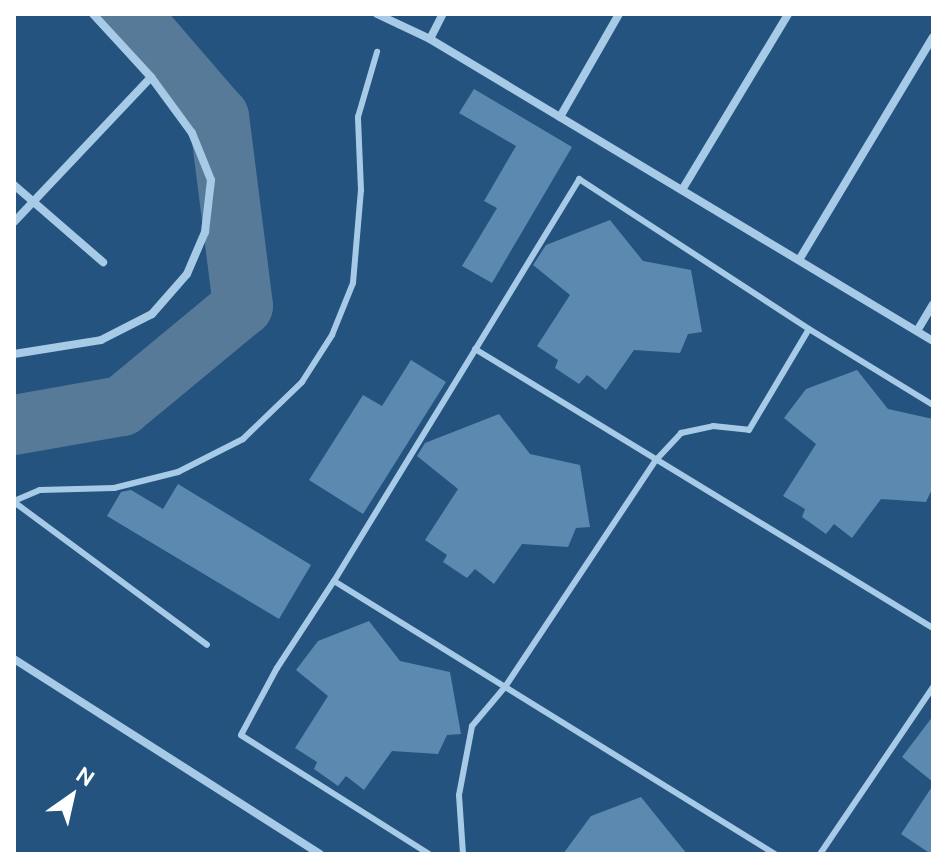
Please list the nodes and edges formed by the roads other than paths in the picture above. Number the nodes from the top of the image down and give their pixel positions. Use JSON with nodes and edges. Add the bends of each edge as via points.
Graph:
{"nodes":[{"id":1,"x":93,"y":14,"type":"edge"},
{"id":2,"x":377,"y":14,"type":"edge"},
{"id":3,"x":443,"y":14,"type":"edge"},
{"id":4,"x":619,"y":14,"type":"edge"},
{"id":5,"x":788,"y":14,"type":"edge"},
{"id":6,"x":933,"y":37,"type":"edge"},
{"id":7,"x":430,"y":39,"type":"junction"},
{"id":8,"x":377,"y":52,"type":"dead end"},
{"id":9,"x":151,"y":77,"type":"junction"},
{"id":10,"x":560,"y":117,"type":"junction"},
{"id":11,"x":14,"y":185,"type":"edge"},
{"id":12,"x":682,"y":190,"type":"junction"},
{"id":13,"x":34,"y":201,"type":"junction"},
{"id":14,"x":14,"y":222,"type":"edge"},
{"id":15,"x":799,"y":260,"type":"junction"},
{"id":16,"x":103,"y":262,"type":"dead end"},
{"id":17,"x":933,"y":304,"type":"edge"},
{"id":18,"x":809,"y":329,"type":"junction"},
{"id":19,"x":917,"y":331,"type":"junction"},
{"id":20,"x":933,"y":341,"type":"edge"},
{"id":21,"x":475,"y":349,"type":"junction"},
{"id":22,"x":14,"y":354,"type":"edge"},
{"id":23,"x":933,"y":405,"type":"edge"},
{"id":24,"x":656,"y":460,"type":"junction"},
{"id":25,"x":14,"y":501,"type":"edge"},
{"id":26,"x":334,"y":581,"type":"junction"},
{"id":27,"x":933,"y":628,"type":"edge"},
{"id":28,"x":207,"y":645,"type":"dead end"},
{"id":29,"x":14,"y":659,"type":"edge"},
{"id":30,"x":505,"y":687,"type":"junction"},
{"id":31,"x":933,"y":687,"type":"edge"},
{"id":32,"x":320,"y":854,"type":"edge"},
{"id":33,"x":429,"y":854,"type":"edge"},
{"id":34,"x":463,"y":854,"type":"edge"},
{"id":35,"x":775,"y":854,"type":"edge"},
{"id":36,"x":820,"y":854,"type":"edge"}],
"edges":[{"from":1,"to":9,"type":"street"},
{"from":2,"to":7,"type":"street"},
{"from":3,"to":7,"type":"street"},
{"from":4,"to":10,"type":"street"},
{"from":5,"to":12,"type":"street"},
{"from":6,"to":15,"type":"street"},
{"from":7,"to":10,"type":"street"},
{"from":8,"to":25,"type":"lane","via":[[358,117],[361,190],[353,283],[332,335],[302,382],[243,439],[178,472],[114,488],[40,490]]},
{"from":9,"to":13,"type":"street"},
{"from":9,"to":22,"type":"street","via":[[192,133],[211,180],[205,232],[187,274],[152,314],[101,340]]},
{"from":10,"to":12,"type":"street"},
{"from":11,"to":13,"type":"street"},
{"from":12,"to":15,"type":"street"},
{"from":13,"to":14,"type":"street"},
{"from":13,"to":16,"type":"street"},
{"from":15,"to":19,"type":"street"},
{"from":17,"to":19,"type":"street"},
{"from":18,"to":21,"type":"lane","via":[[579,179]]},
{"from":18,"to":23,"type":"lane"},
{"from":18,"to":24,"type":"lane","via":[[749,430],[713,426],[681,433]]},
{"from":19,"to":20,"type":"street"},
{"from":21,"to":24,"type":"lane"},
{"from":21,"to":26,"type":"lane"},
{"from":24,"to":27,"type":"lane"},
{"from":24,"to":30,"type":"lane"},
{"from":25,"to":28,"type":"lane"},
{"from":26,"to":30,"type":"lane"},
{"from":26,"to":33,"type":"lane","via":[[241,735]]},
{"from":29,"to":32,"type":"street"},
{"from":30,"to":34,"type":"lane","via":[[472,726],[459,795]]},
{"from":30,"to":35,"type":"lane"},
{"from":31,"to":36,"type":"lane"}]}
